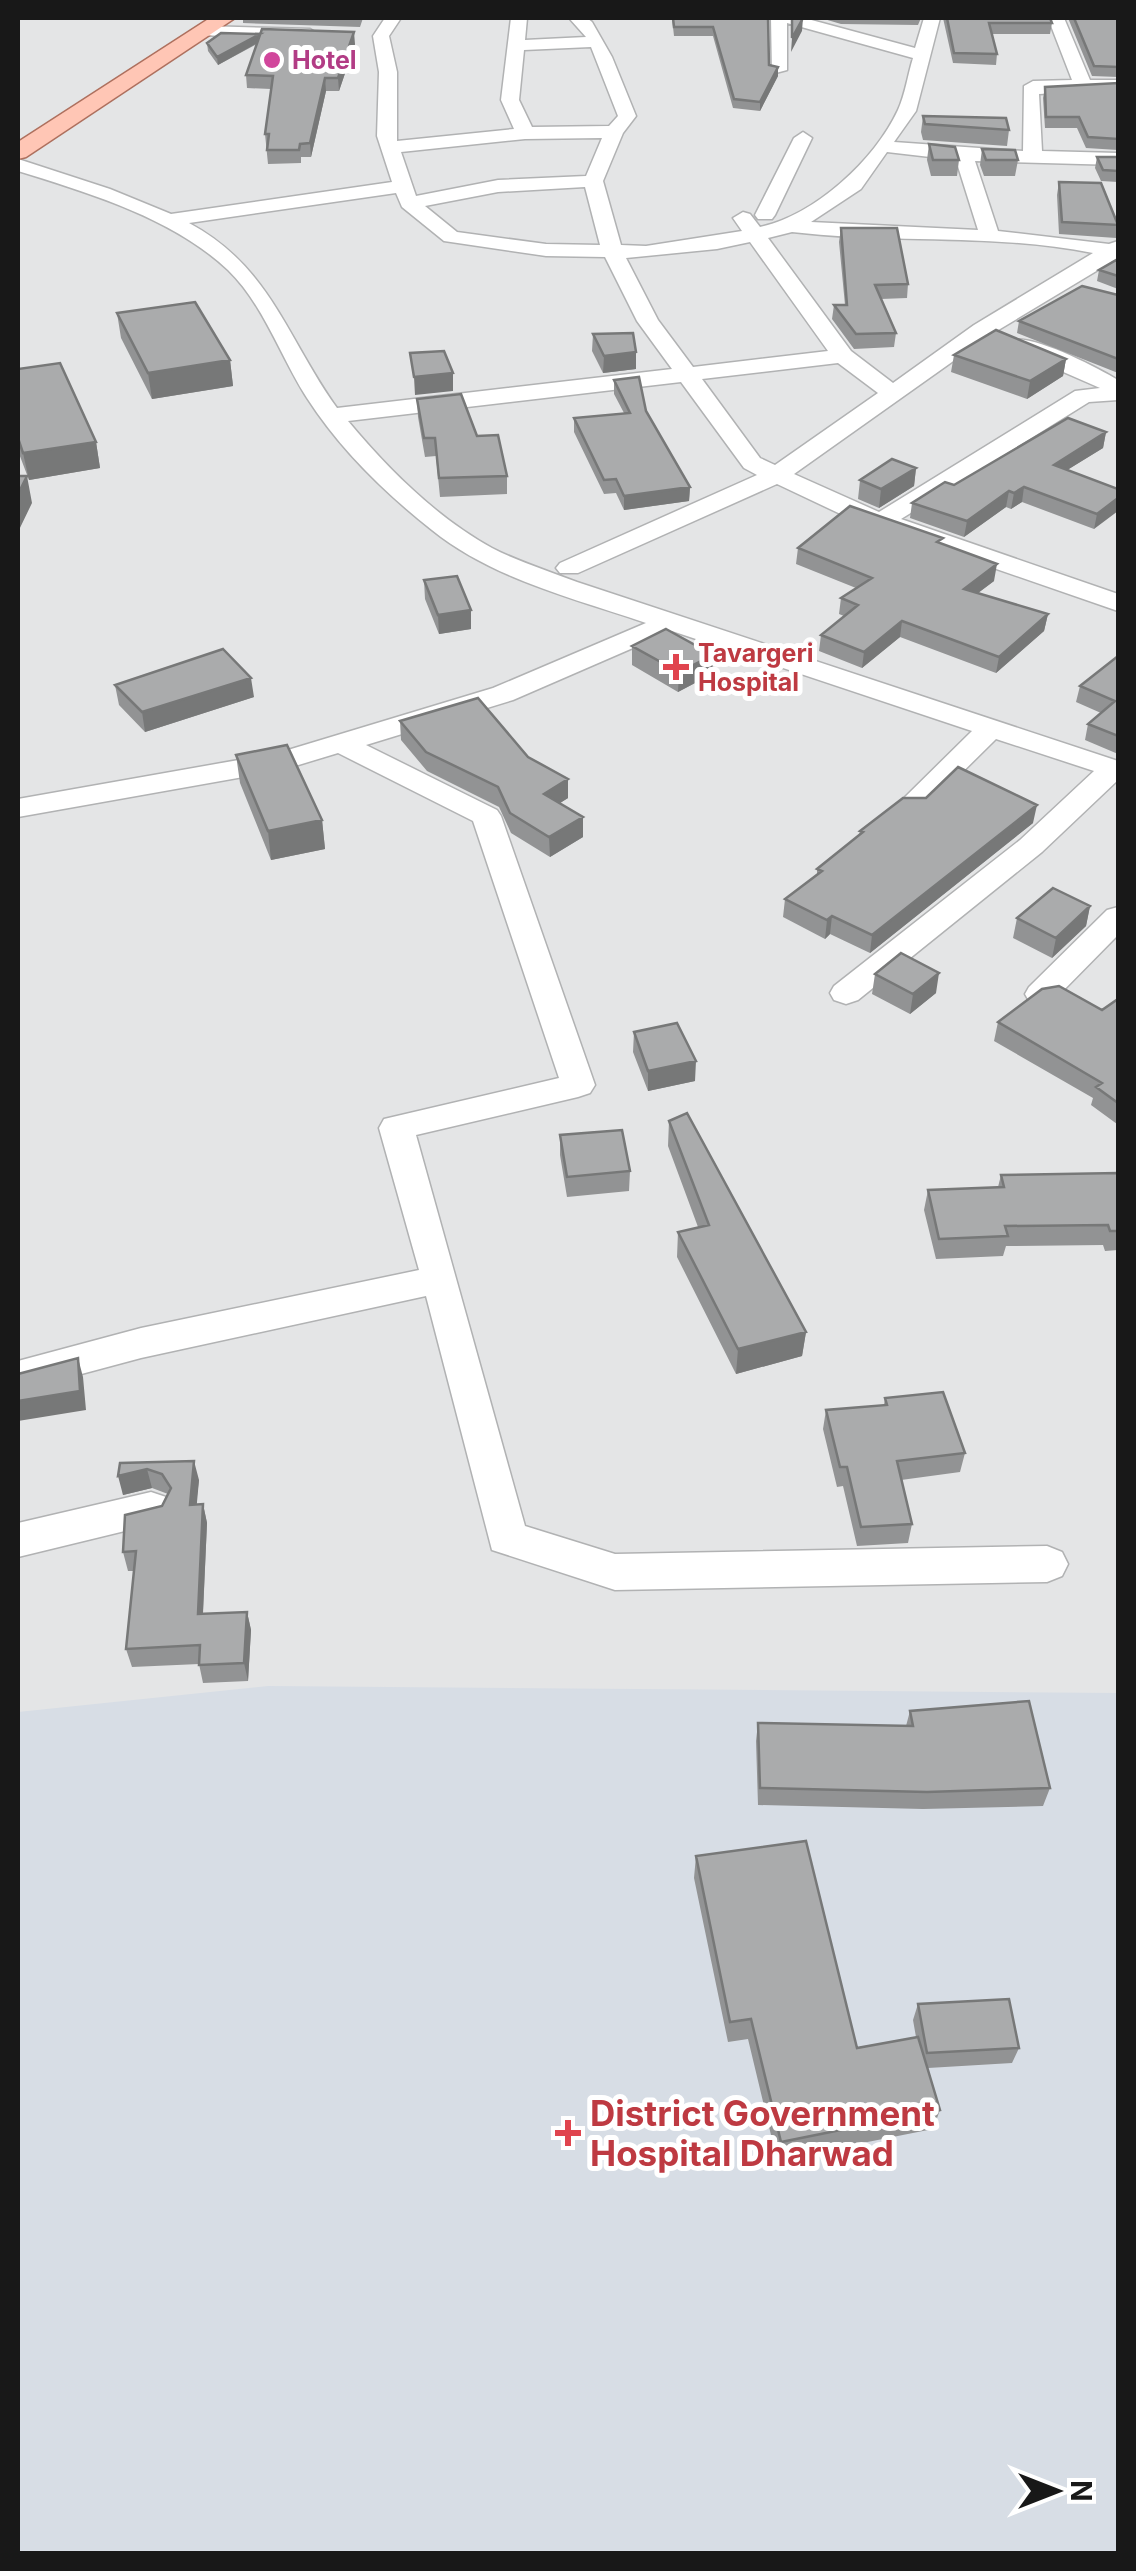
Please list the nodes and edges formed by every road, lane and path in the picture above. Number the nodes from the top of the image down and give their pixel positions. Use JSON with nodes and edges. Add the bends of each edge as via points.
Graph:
{"nodes":[{"id":1,"x":224,"y":18,"type":"edge"},
{"id":2,"x":393,"y":18,"type":"edge"},
{"id":3,"x":519,"y":18,"type":"edge"},
{"id":4,"x":576,"y":18,"type":"edge"},
{"id":5,"x":779,"y":18,"type":"edge"},
{"id":6,"x":787,"y":18,"type":"edge"},
{"id":7,"x":1056,"y":18,"type":"edge"},
{"id":8,"x":203,"y":32,"type":"junction"},
{"id":9,"x":322,"y":34,"type":"edge"},
{"id":10,"x":927,"y":36,"type":"edge"},
{"id":11,"x":595,"y":42,"type":"junction"},
{"id":12,"x":516,"y":45,"type":"junction"},
{"id":13,"x":778,"y":70,"type":"edge"},
{"id":14,"x":1082,"y":84,"type":"junction"},
{"id":15,"x":1115,"y":85,"type":"edge"},
{"id":16,"x":1118,"y":104,"type":"edge"},
{"id":17,"x":614,"y":132,"type":"junction"},
{"id":18,"x":526,"y":133,"type":"junction"},
{"id":19,"x":803,"y":138,"type":"dead end"},
{"id":20,"x":882,"y":146,"type":"junction"},
{"id":21,"x":390,"y":147,"type":"junction"},
{"id":22,"x":18,"y":152,"type":"edge"},
{"id":23,"x":964,"y":155,"type":"junction"},
{"id":24,"x":1033,"y":155,"type":"junction"},
{"id":25,"x":1118,"y":159,"type":"edge"},
{"id":26,"x":18,"y":165,"type":"edge"},
{"id":27,"x":593,"y":181,"type":"junction"},
{"id":28,"x":406,"y":194,"type":"junction"},
{"id":29,"x":765,"y":215,"type":"junction"},
{"id":30,"x":166,"y":221,"type":"junction"},
{"id":31,"x":800,"y":221,"type":"junction"},
{"id":32,"x":753,"y":235,"type":"junction"},
{"id":33,"x":990,"y":237,"type":"junction"},
{"id":34,"x":1116,"y":250,"type":"edge"},
{"id":35,"x":612,"y":251,"type":"junction"},
{"id":36,"x":982,"y":330,"type":"junction"},
{"id":37,"x":843,"y":356,"type":"junction"},
{"id":38,"x":689,"y":376,"type":"junction"},
{"id":39,"x":1118,"y":391,"type":"edge"},
{"id":40,"x":892,"y":393,"type":"junction"},
{"id":41,"x":330,"y":416,"type":"junction"},
{"id":42,"x":776,"y":475,"type":"junction"},
{"id":43,"x":880,"y":521,"type":"junction"},
{"id":44,"x":569,"y":568,"type":"dead end"},
{"id":45,"x":1118,"y":603,"type":"edge"},
{"id":46,"x":670,"y":622,"type":"junction"},
{"id":47,"x":992,"y":727,"type":"junction"},
{"id":48,"x":340,"y":743,"type":"junction"},
{"id":49,"x":1116,"y":770,"type":"edge"},
{"id":50,"x":911,"y":807,"type":"edge"},
{"id":51,"x":18,"y":808,"type":"edge"},
{"id":52,"x":1118,"y":918,"type":"edge"},
{"id":53,"x":846,"y":993,"type":"dead end"},
{"id":54,"x":1041,"y":994,"type":"edge"},
{"id":55,"x":440,"y":1278,"type":"junction"},
{"id":56,"x":18,"y":1376,"type":"edge"},
{"id":57,"x":151,"y":1509,"type":"edge"},
{"id":58,"x":18,"y":1540,"type":"edge"},
{"id":59,"x":1046,"y":1564,"type":"dead end"}],
"edges":[{"from":1,"to":8,"type":"main road"},
{"from":2,"to":21,"type":"street","via":[[371,36],[388,72]]},
{"from":3,"to":12,"type":"street"},
{"from":4,"to":11,"type":"street"},
{"from":5,"to":13,"type":"street"},
{"from":6,"to":10,"type":"street","via":[[850,32]]},
{"from":7,"to":14,"type":"street"},
{"from":8,"to":9,"type":"street"},
{"from":8,"to":22,"type":"main road"},
{"from":10,"to":20,"type":"street","via":[[907,111]]},
{"from":11,"to":12,"type":"street"},
{"from":11,"to":17,"type":"street","via":[[625,101],[627,116]]},
{"from":12,"to":18,"type":"street","via":[[510,100]]},
{"from":14,"to":15,"type":"street"},
{"from":14,"to":24,"type":"street","via":[[1033,86]]},
{"from":15,"to":16,"type":"street"},
{"from":17,"to":18,"type":"street"},
{"from":17,"to":27,"type":"street"},
{"from":18,"to":21,"type":"street"},
{"from":19,"to":29,"type":"street"},
{"from":20,"to":23,"type":"street"},
{"from":20,"to":31,"type":"street","via":[[854,185]]},
{"from":21,"to":28,"type":"street"},
{"from":23,"to":24,"type":"street"},
{"from":23,"to":33,"type":"street"},
{"from":24,"to":25,"type":"street"},
{"from":26,"to":30,"type":"street"},
{"from":27,"to":28,"type":"street"},
{"from":27,"to":35,"type":"street"},
{"from":28,"to":30,"type":"street"},
{"from":28,"to":35,"type":"street","via":[[450,238]]},
{"from":29,"to":31,"type":"street"},
{"from":29,"to":32,"type":"street","via":[[734,214]]},
{"from":30,"to":41,"type":"street","via":[[236,266]]},
{"from":31,"to":32,"type":"street"},
{"from":31,"to":33,"type":"street","via":[[846,234]]},
{"from":32,"to":35,"type":"street"},
{"from":32,"to":37,"type":"street"},
{"from":33,"to":34,"type":"street"},
{"from":34,"to":36,"type":"street","via":[[1072,284]]},
{"from":35,"to":38,"type":"street","via":[[648,320]]},
{"from":36,"to":39,"type":"street"},
{"from":36,"to":40,"type":"street"},
{"from":37,"to":38,"type":"street"},
{"from":37,"to":40,"type":"street"},
{"from":38,"to":41,"type":"street"},
{"from":38,"to":42,"type":"street","via":[[752,464]]},
{"from":39,"to":43,"type":"street","via":[[1083,396]]},
{"from":40,"to":42,"type":"street"},
{"from":41,"to":46,"type":"street","via":[[447,532],[480,552]]},
{"from":42,"to":43,"type":"street"},
{"from":42,"to":44,"type":"street"},
{"from":43,"to":45,"type":"street"},
{"from":46,"to":47,"type":"street"},
{"from":46,"to":48,"type":"street","via":[[503,694]]},
{"from":47,"to":49,"type":"street"},
{"from":47,"to":50,"type":"street"},
{"from":48,"to":51,"type":"street","via":[[282,760]]},
{"from":48,"to":55,"type":"street","via":[[486,816],[578,1086],[396,1128]]},
{"from":49,"to":53,"type":"street"},
{"from":52,"to":54,"type":"street"},
{"from":55,"to":56,"type":"street"},
{"from":55,"to":59,"type":"street","via":[[507,1538],[615,1572]]},
{"from":57,"to":58,"type":"street"}]}
